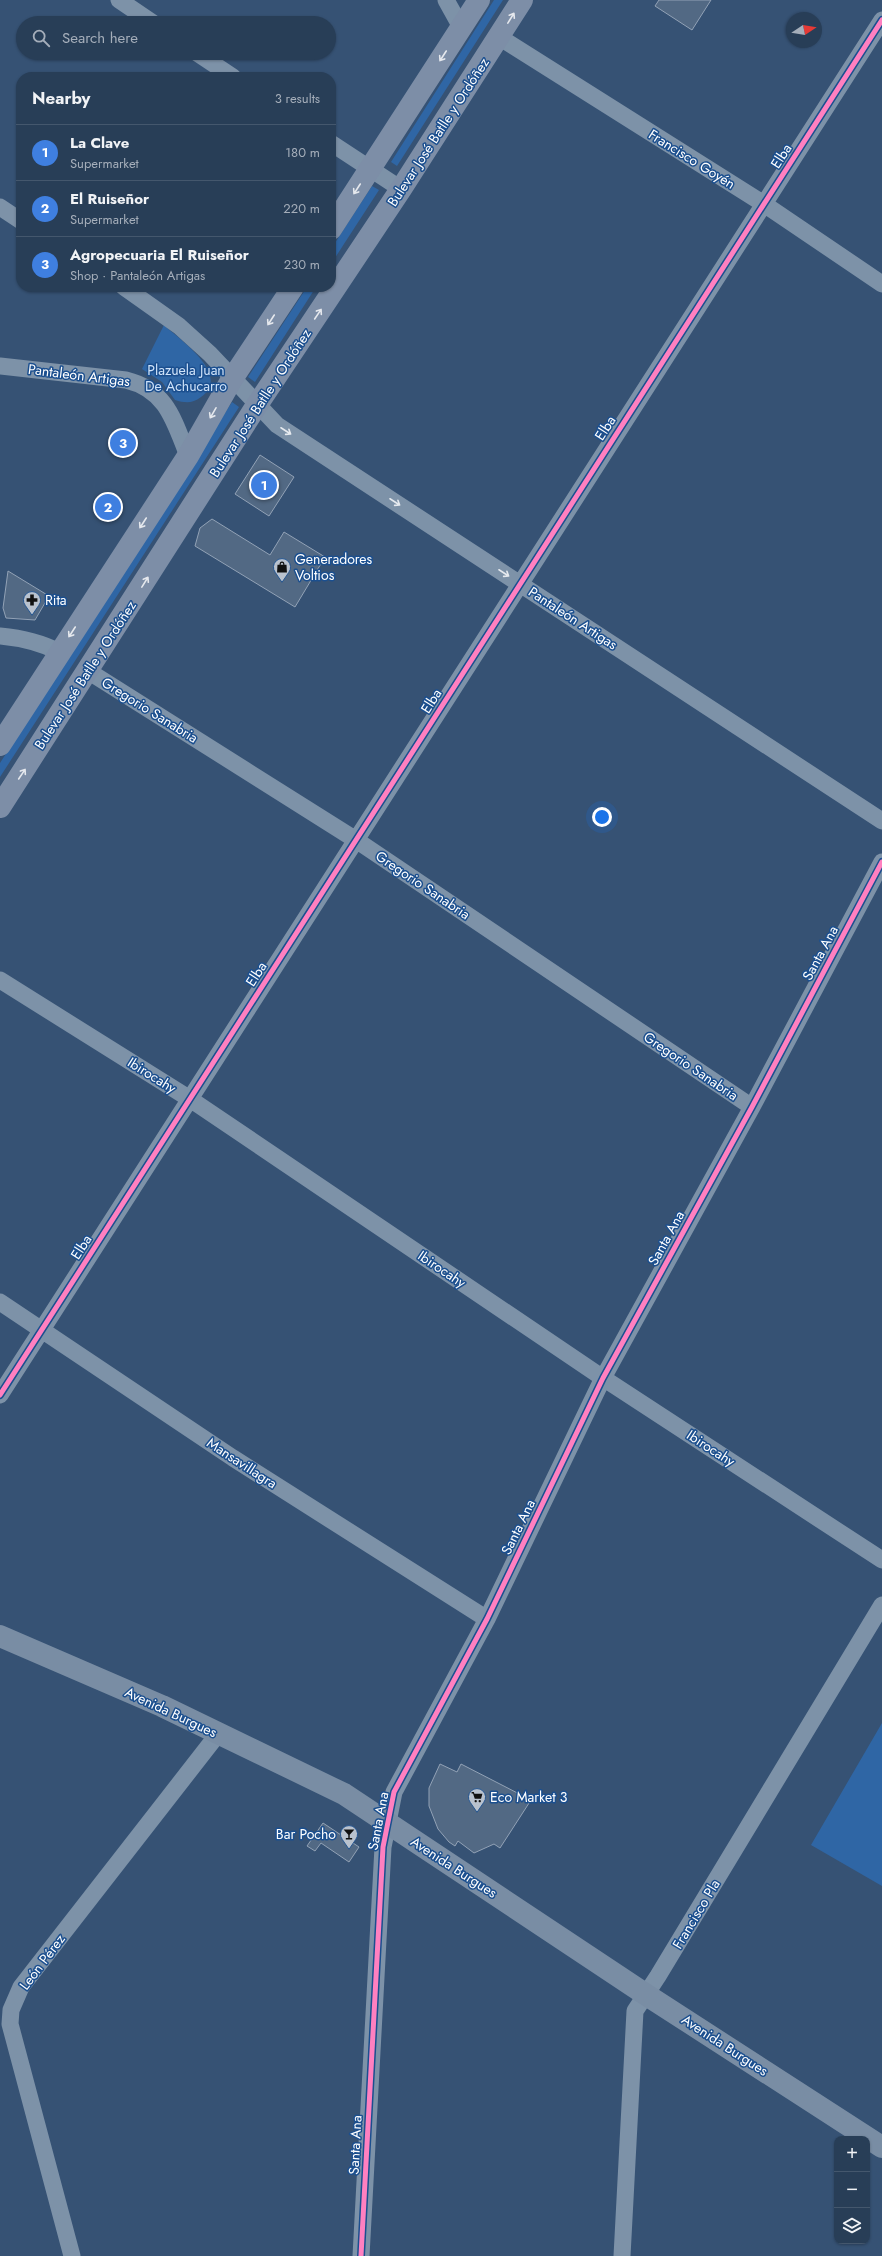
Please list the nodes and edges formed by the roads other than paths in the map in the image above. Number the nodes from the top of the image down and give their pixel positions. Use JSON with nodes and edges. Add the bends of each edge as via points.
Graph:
{"nodes":[{"id":1,"x":118,"y":0,"type":"edge"},
{"id":2,"x":446,"y":0,"type":"edge"},
{"id":3,"x":479,"y":0,"type":"edge"},
{"id":4,"x":522,"y":0,"type":"edge"},
{"id":5,"x":142,"y":16,"type":"edge"},
{"id":6,"x":882,"y":20,"type":"edge"},
{"id":7,"x":461,"y":27,"type":"junction"},
{"id":8,"x":500,"y":37,"type":"junction"},
{"id":9,"x":208,"y":60,"type":"edge"},
{"id":10,"x":226,"y":72,"type":"edge"},
{"id":11,"x":336,"y":146,"type":"edge"},
{"id":12,"x":370,"y":170,"type":"junction"},
{"id":13,"x":401,"y":189,"type":"junction"},
{"id":14,"x":764,"y":204,"type":"junction"},
{"id":15,"x":0,"y":207,"type":"edge"},
{"id":16,"x":16,"y":218,"type":"edge"},
{"id":17,"x":336,"y":221,"type":"edge"},
{"id":18,"x":882,"y":284,"type":"edge"},
{"id":19,"x":336,"y":286,"type":"edge"},
{"id":20,"x":131,"y":292,"type":"edge"},
{"id":21,"x":290,"y":292,"type":"edge"},
{"id":22,"x":332,"y":292,"type":"edge"},
{"id":23,"x":0,"y":366,"type":"edge"},
{"id":24,"x":232,"y":379,"type":"junction"},
{"id":25,"x":257,"y":405,"type":"junction"},
{"id":26,"x":188,"y":456,"type":"junction"},
{"id":27,"x":520,"y":583,"type":"junction"},
{"id":28,"x":0,"y":636,"type":"edge"},
{"id":29,"x":59,"y":652,"type":"junction"},
{"id":30,"x":88,"y":671,"type":"junction"},
{"id":31,"x":0,"y":745,"type":"edge"},
{"id":32,"x":0,"y":806,"type":"edge"},
{"id":33,"x":882,"y":821,"type":"edge"},
{"id":34,"x":356,"y":840,"type":"junction"},
{"id":35,"x":882,"y":862,"type":"edge"},
{"id":36,"x":0,"y":980,"type":"edge"},
{"id":37,"x":190,"y":1099,"type":"junction"},
{"id":38,"x":752,"y":1107,"type":"junction"},
{"id":39,"x":0,"y":1302,"type":"edge"},
{"id":40,"x":42,"y":1330,"type":"junction"},
{"id":41,"x":603,"y":1378,"type":"junction"},
{"id":42,"x":0,"y":1395,"type":"edge"},
{"id":43,"x":882,"y":1560,"type":"edge"},
{"id":44,"x":882,"y":1605,"type":"edge"},
{"id":45,"x":487,"y":1619,"type":"junction"},
{"id":46,"x":0,"y":1636,"type":"edge"},
{"id":47,"x":218,"y":1734,"type":"junction"},
{"id":48,"x":388,"y":1823,"type":"junction"},
{"id":49,"x":645,"y":1994,"type":"junction"},
{"id":50,"x":5,"y":2023,"type":"edge"},
{"id":51,"x":882,"y":2147,"type":"edge"},
{"id":52,"x":72,"y":2256,"type":"edge"},
{"id":53,"x":361,"y":2256,"type":"edge"},
{"id":54,"x":622,"y":2256,"type":"edge"}],
"edges":[{"from":1,"to":5,"type":"street"},
{"from":2,"to":7,"type":"street"},
{"from":3,"to":7,"type":"main road"},
{"from":8,"to":4,"type":"main road","name":"Bulevar José Batlle y Ordóñez","one_way":true},
{"from":6,"to":14,"type":"street","name":"Elba"},
{"from":7,"to":12,"type":"main road","one_way":true},
{"from":8,"to":13,"type":"main road","name":"Bulevar José Batlle y Ordóñez"},
{"from":8,"to":14,"type":"street","name":"Francisco Goyén"},
{"from":9,"to":10,"type":"street"},
{"from":11,"to":12,"type":"street"},
{"from":12,"to":13,"type":"street"},
{"from":12,"to":17,"type":"main road","one_way":true},
{"from":19,"to":13,"type":"main road","name":"Bulevar José Batlle y Ordóñez","one_way":true},
{"from":14,"to":18,"type":"street","name":"Francisco Goyén"},
{"from":14,"to":27,"type":"street","name":"Elba"},
{"from":15,"to":16,"type":"street"},
{"from":20,"to":24,"type":"street","name":"Pantaleón Artigas","via":[[179,326],[210,354]]},
{"from":21,"to":24,"type":"main road","one_way":true},
{"from":25,"to":22,"type":"main road","name":"Bulevar José Batlle y Ordóñez","one_way":true},
{"from":23,"to":26,"type":"street","name":"Pantaleón Artigas","via":[[141,383],[166,404]]},
{"from":24,"to":25,"type":"street","name":"Pantaleón Artigas"},
{"from":24,"to":26,"type":"main road","one_way":true},
{"from":25,"to":27,"type":"street","name":"Pantaleón Artigas","one_way":true,"via":[[276,425]]},
{"from":30,"to":25,"type":"main road","name":"Bulevar José Batlle y Ordóñez","one_way":true},
{"from":26,"to":29,"type":"main road","one_way":true},
{"from":27,"to":33,"type":"street","name":"Pantaleón Artigas"},
{"from":27,"to":34,"type":"street","name":"Elba"},
{"from":28,"to":29,"type":"street","via":[[44,644]]},
{"from":29,"to":31,"type":"main road"},
{"from":32,"to":30,"type":"main road","name":"Bulevar José Batlle y Ordóñez","one_way":true},
{"from":30,"to":34,"type":"street","name":"Gregorio Sanabria"},
{"from":34,"to":37,"type":"street","name":"Elba"},
{"from":34,"to":38,"type":"street","name":"Gregorio Sanabria"},
{"from":35,"to":38,"type":"street","name":"Santa Ana"},
{"from":36,"to":37,"type":"street","name":"Ibirocahy"},
{"from":37,"to":40,"type":"street","name":"Elba"},
{"from":37,"to":41,"type":"street","name":"Ibirocahy"},
{"from":38,"to":41,"type":"street","name":"Santa Ana"},
{"from":39,"to":40,"type":"street","name":"Mansavillagra"},
{"from":40,"to":42,"type":"street","name":"Elba"},
{"from":40,"to":45,"type":"street","name":"Mansavillagra","via":[[233,1458]]},
{"from":41,"to":43,"type":"street","name":"Ibirocahy"},
{"from":41,"to":45,"type":"street","name":"Santa Ana"},
{"from":44,"to":49,"type":"street","name":"Francisco Pla"},
{"from":45,"to":48,"type":"street","name":"Santa Ana","via":[[394,1792]]},
{"from":46,"to":47,"type":"street","name":"Avenida Burgues","via":[[162,1706]]},
{"from":47,"to":48,"type":"street","name":"Avenida Burgues","via":[[344,1794]]},
{"from":47,"to":50,"type":"street","name":"León Pérez","via":[[21,1987]]},
{"from":48,"to":49,"type":"street","name":"Avenida Burgues"},
{"from":48,"to":53,"type":"street","name":"Santa Ana","via":[[383,1847]]},
{"from":49,"to":51,"type":"street","name":"Avenida Burgues"},
{"from":49,"to":54,"type":"street","name":"Francisco Pla","via":[[635,2012]]},
{"from":50,"to":52,"type":"street","name":"León Pérez"}]}
